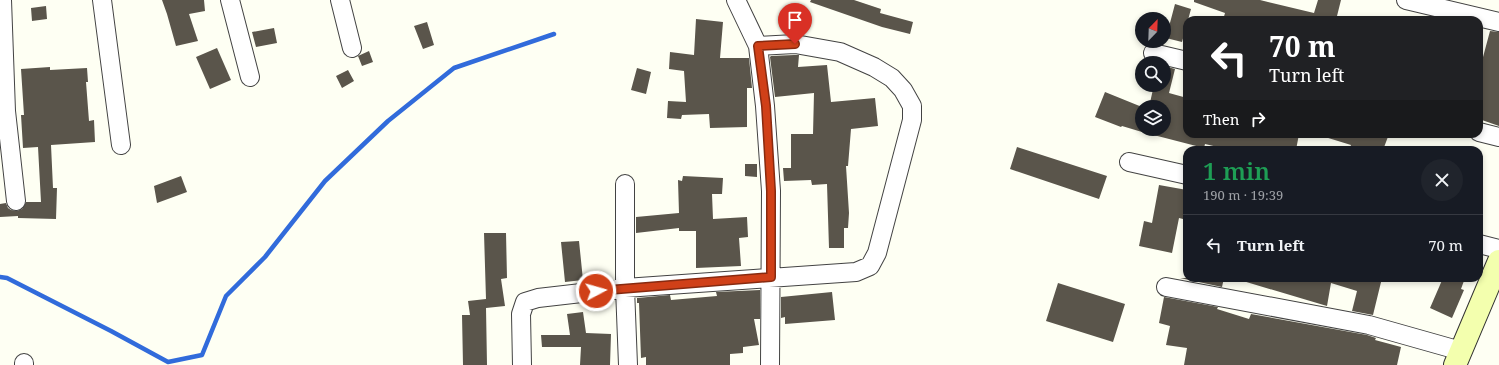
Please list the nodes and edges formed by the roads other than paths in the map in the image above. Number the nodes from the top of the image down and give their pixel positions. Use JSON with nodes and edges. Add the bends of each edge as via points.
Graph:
{"nodes":[{"id":1,"x":2,"y":0,"type":"edge"},
{"id":2,"x":102,"y":0,"type":"edge"},
{"id":3,"x":230,"y":0,"type":"edge"},
{"id":4,"x":340,"y":0,"type":"edge"},
{"id":5,"x":736,"y":0,"type":"edge"},
{"id":6,"x":1406,"y":0,"type":"edge"},
{"id":7,"x":1474,"y":16,"type":"edge"},
{"id":8,"x":1483,"y":18,"type":"edge"},
{"id":9,"x":1499,"y":22,"type":"edge"},
{"id":10,"x":758,"y":46,"type":"junction"},
{"id":11,"x":352,"y":48,"type":"dead end"},
{"id":12,"x":1153,"y":53,"type":"dead end"},
{"id":13,"x":1183,"y":60,"type":"edge"},
{"id":14,"x":250,"y":77,"type":"dead end"},
{"id":15,"x":1483,"y":133,"type":"edge"},
{"id":16,"x":1499,"y":137,"type":"edge"},
{"id":17,"x":121,"y":145,"type":"dead end"},
{"id":18,"x":1129,"y":162,"type":"dead end"},
{"id":19,"x":1183,"y":174,"type":"edge"},
{"id":20,"x":625,"y":184,"type":"dead end"},
{"id":21,"x":16,"y":201,"type":"dead end"},
{"id":22,"x":1483,"y":245,"type":"edge"},
{"id":23,"x":1499,"y":249,"type":"edge"},
{"id":24,"x":1499,"y":261,"type":"edge"},
{"id":25,"x":771,"y":277,"type":"junction"},
{"id":26,"x":1166,"y":287,"type":"dead end"},
{"id":27,"x":625,"y":288,"type":"junction"},
{"id":28,"x":1458,"y":358,"type":"edge"},
{"id":29,"x":522,"y":365,"type":"edge"},
{"id":30,"x":628,"y":365,"type":"edge"},
{"id":31,"x":770,"y":365,"type":"edge"}],
"edges":[{"from":1,"to":21,"type":"street","via":[[6,111]]},
{"from":2,"to":17,"type":"street"},
{"from":3,"to":14,"type":"street"},
{"from":4,"to":11,"type":"street"},
{"from":5,"to":10,"type":"street"},
{"from":6,"to":7,"type":"street"},
{"from":8,"to":9,"type":"street"},
{"from":10,"to":25,"type":"street","via":[[766,106],[771,191]]},
{"from":10,"to":25,"type":"street","via":[[795,44],[840,52],[892,78],[912,106],[912,120],[877,254],[870,266],[856,272]]},
{"from":12,"to":13,"type":"street"},
{"from":15,"to":16,"type":"street"},
{"from":18,"to":19,"type":"street"},
{"from":20,"to":27,"type":"street"},
{"from":22,"to":23,"type":"street"},
{"from":24,"to":28,"type":"street"},
{"from":25,"to":27,"type":"street"},
{"from":25,"to":31,"type":"street"},
{"from":26,"to":28,"type":"street","via":[[1369,325]]},
{"from":27,"to":29,"type":"street","via":[[538,298],[525,302],[521,314]]},
{"from":27,"to":30,"type":"street"}]}
